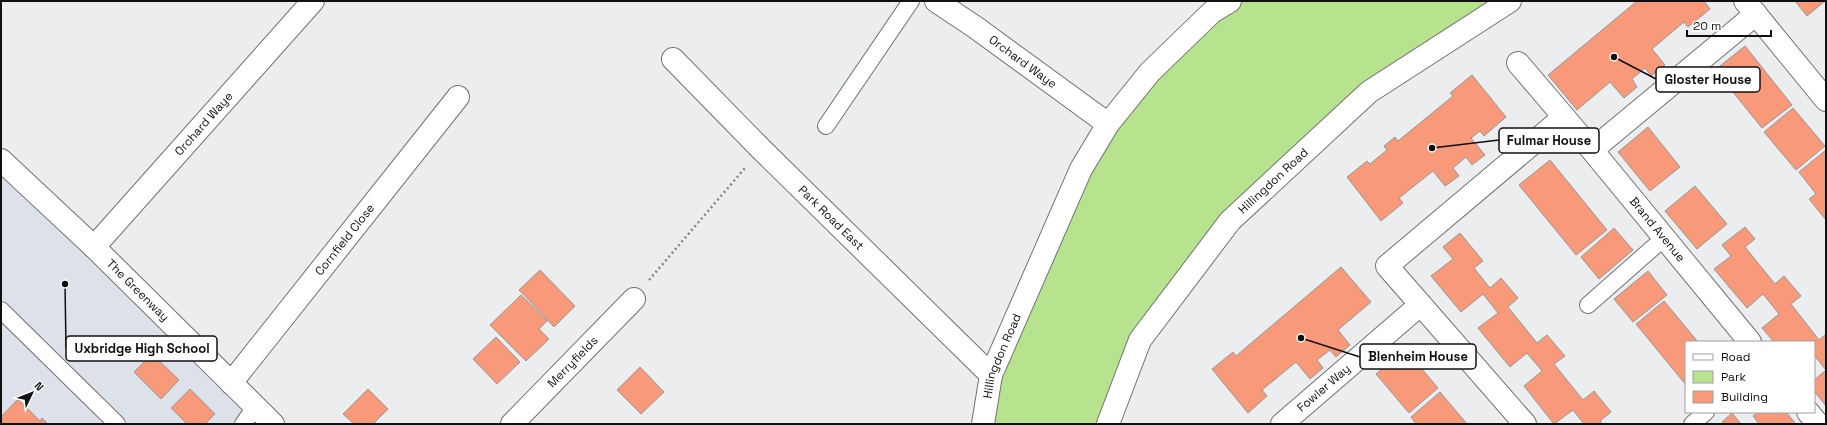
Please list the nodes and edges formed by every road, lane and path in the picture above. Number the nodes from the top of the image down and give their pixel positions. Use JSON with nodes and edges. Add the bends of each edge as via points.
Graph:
{"nodes":[{"id":1,"x":313,"y":1,"type":"edge"},
{"id":2,"x":911,"y":1,"type":"edge"},
{"id":3,"x":936,"y":1,"type":"edge"},
{"id":4,"x":1230,"y":1,"type":"edge"},
{"id":5,"x":1510,"y":1,"type":"edge"},
{"id":6,"x":1750,"y":8,"type":"edge"},
{"id":7,"x":673,"y":59,"type":"dead end"},
{"id":8,"x":1518,"y":63,"type":"dead end"},
{"id":9,"x":458,"y":97,"type":"dead end"},
{"id":10,"x":1826,"y":100,"type":"edge"},
{"id":11,"x":1564,"y":118,"type":"junction"},
{"id":12,"x":1108,"y":124,"type":"junction"},
{"id":13,"x":826,"y":126,"type":"dead end"},
{"id":14,"x":761,"y":149,"type":"junction"},
{"id":15,"x":1592,"y":150,"type":"junction"},
{"id":16,"x":1,"y":160,"type":"edge"},
{"id":17,"x":11,"y":178,"type":"edge"},
{"id":18,"x":1664,"y":238,"type":"junction"},
{"id":19,"x":94,"y":247,"type":"junction"},
{"id":20,"x":634,"y":299,"type":"joint"},
{"id":21,"x":1420,"y":304,"type":"junction"},
{"id":22,"x":1588,"y":305,"type":"dead end"},
{"id":23,"x":1,"y":310,"type":"edge"},
{"id":24,"x":1749,"y":341,"type":"edge"},
{"id":25,"x":991,"y":375,"type":"junction"},
{"id":26,"x":231,"y":383,"type":"junction"},
{"id":27,"x":256,"y":406,"type":"junction"},
{"id":28,"x":1705,"y":413,"type":"edge"},
{"id":29,"x":1809,"y":413,"type":"edge"},
{"id":30,"x":117,"y":424,"type":"edge"},
{"id":31,"x":242,"y":424,"type":"edge"},
{"id":32,"x":273,"y":424,"type":"edge"},
{"id":33,"x":512,"y":424,"type":"edge"},
{"id":34,"x":983,"y":424,"type":"edge"},
{"id":35,"x":1108,"y":424,"type":"edge"},
{"id":36,"x":1282,"y":424,"type":"edge"},
{"id":37,"x":1525,"y":424,"type":"edge"},
{"id":38,"x":1692,"y":424,"type":"edge"},
{"id":39,"x":1818,"y":424,"type":"edge"}],
"edges":[{"from":1,"to":19,"type":"street","name":"Orchard Waye"},
{"from":2,"to":13,"type":"lane"},
{"from":3,"to":12,"type":"street","name":"Orchard Waye"},
{"from":4,"to":12,"type":"street","name":"Hillingdon Road","via":[[1212,12],[1150,72]]},
{"from":5,"to":35,"type":"street","name":"Hillingdon Road","via":[[1369,92],[1230,221],[1140,340]]},
{"from":6,"to":10,"type":"street"},
{"from":6,"to":15,"type":"street"},
{"from":7,"to":14,"type":"street","name":"Park Road East"},
{"from":8,"to":11,"type":"street","name":"Brand Avenue"},
{"from":9,"to":26,"type":"street","name":"Cornfield Close"},
{"from":11,"to":15,"type":"street","name":"Brand Avenue"},
{"from":11,"to":21,"type":"street","via":[[1388,266]]},
{"from":12,"to":25,"type":"street","name":"Hillingdon Road","via":[[1082,169]]},
{"from":14,"to":20,"type":"path"},
{"from":14,"to":25,"type":"street","name":"Park Road East"},
{"from":15,"to":18,"type":"street","name":"Brand Avenue"},
{"from":16,"to":17,"type":"street","name":"The Greenway"},
{"from":17,"to":19,"type":"street","name":"The Greenway"},
{"from":18,"to":22,"type":"lane"},
{"from":18,"to":24,"type":"street","name":"Brand Avenue"},
{"from":19,"to":26,"type":"street","name":"The Greenway"},
{"from":20,"to":33,"type":"street","name":"Merryfields"},
{"from":21,"to":36,"type":"street","name":"Fowler Way"},
{"from":21,"to":37,"type":"street"},
{"from":23,"to":30,"type":"lane"},
{"from":25,"to":34,"type":"street","name":"Hillingdon Road"},
{"from":26,"to":27,"type":"street","name":"The Greenway"},
{"from":27,"to":31,"type":"lane"},
{"from":27,"to":32,"type":"street","name":"The Greenway"},
{"from":28,"to":38,"type":"lane"},
{"from":29,"to":39,"type":"street"}]}
